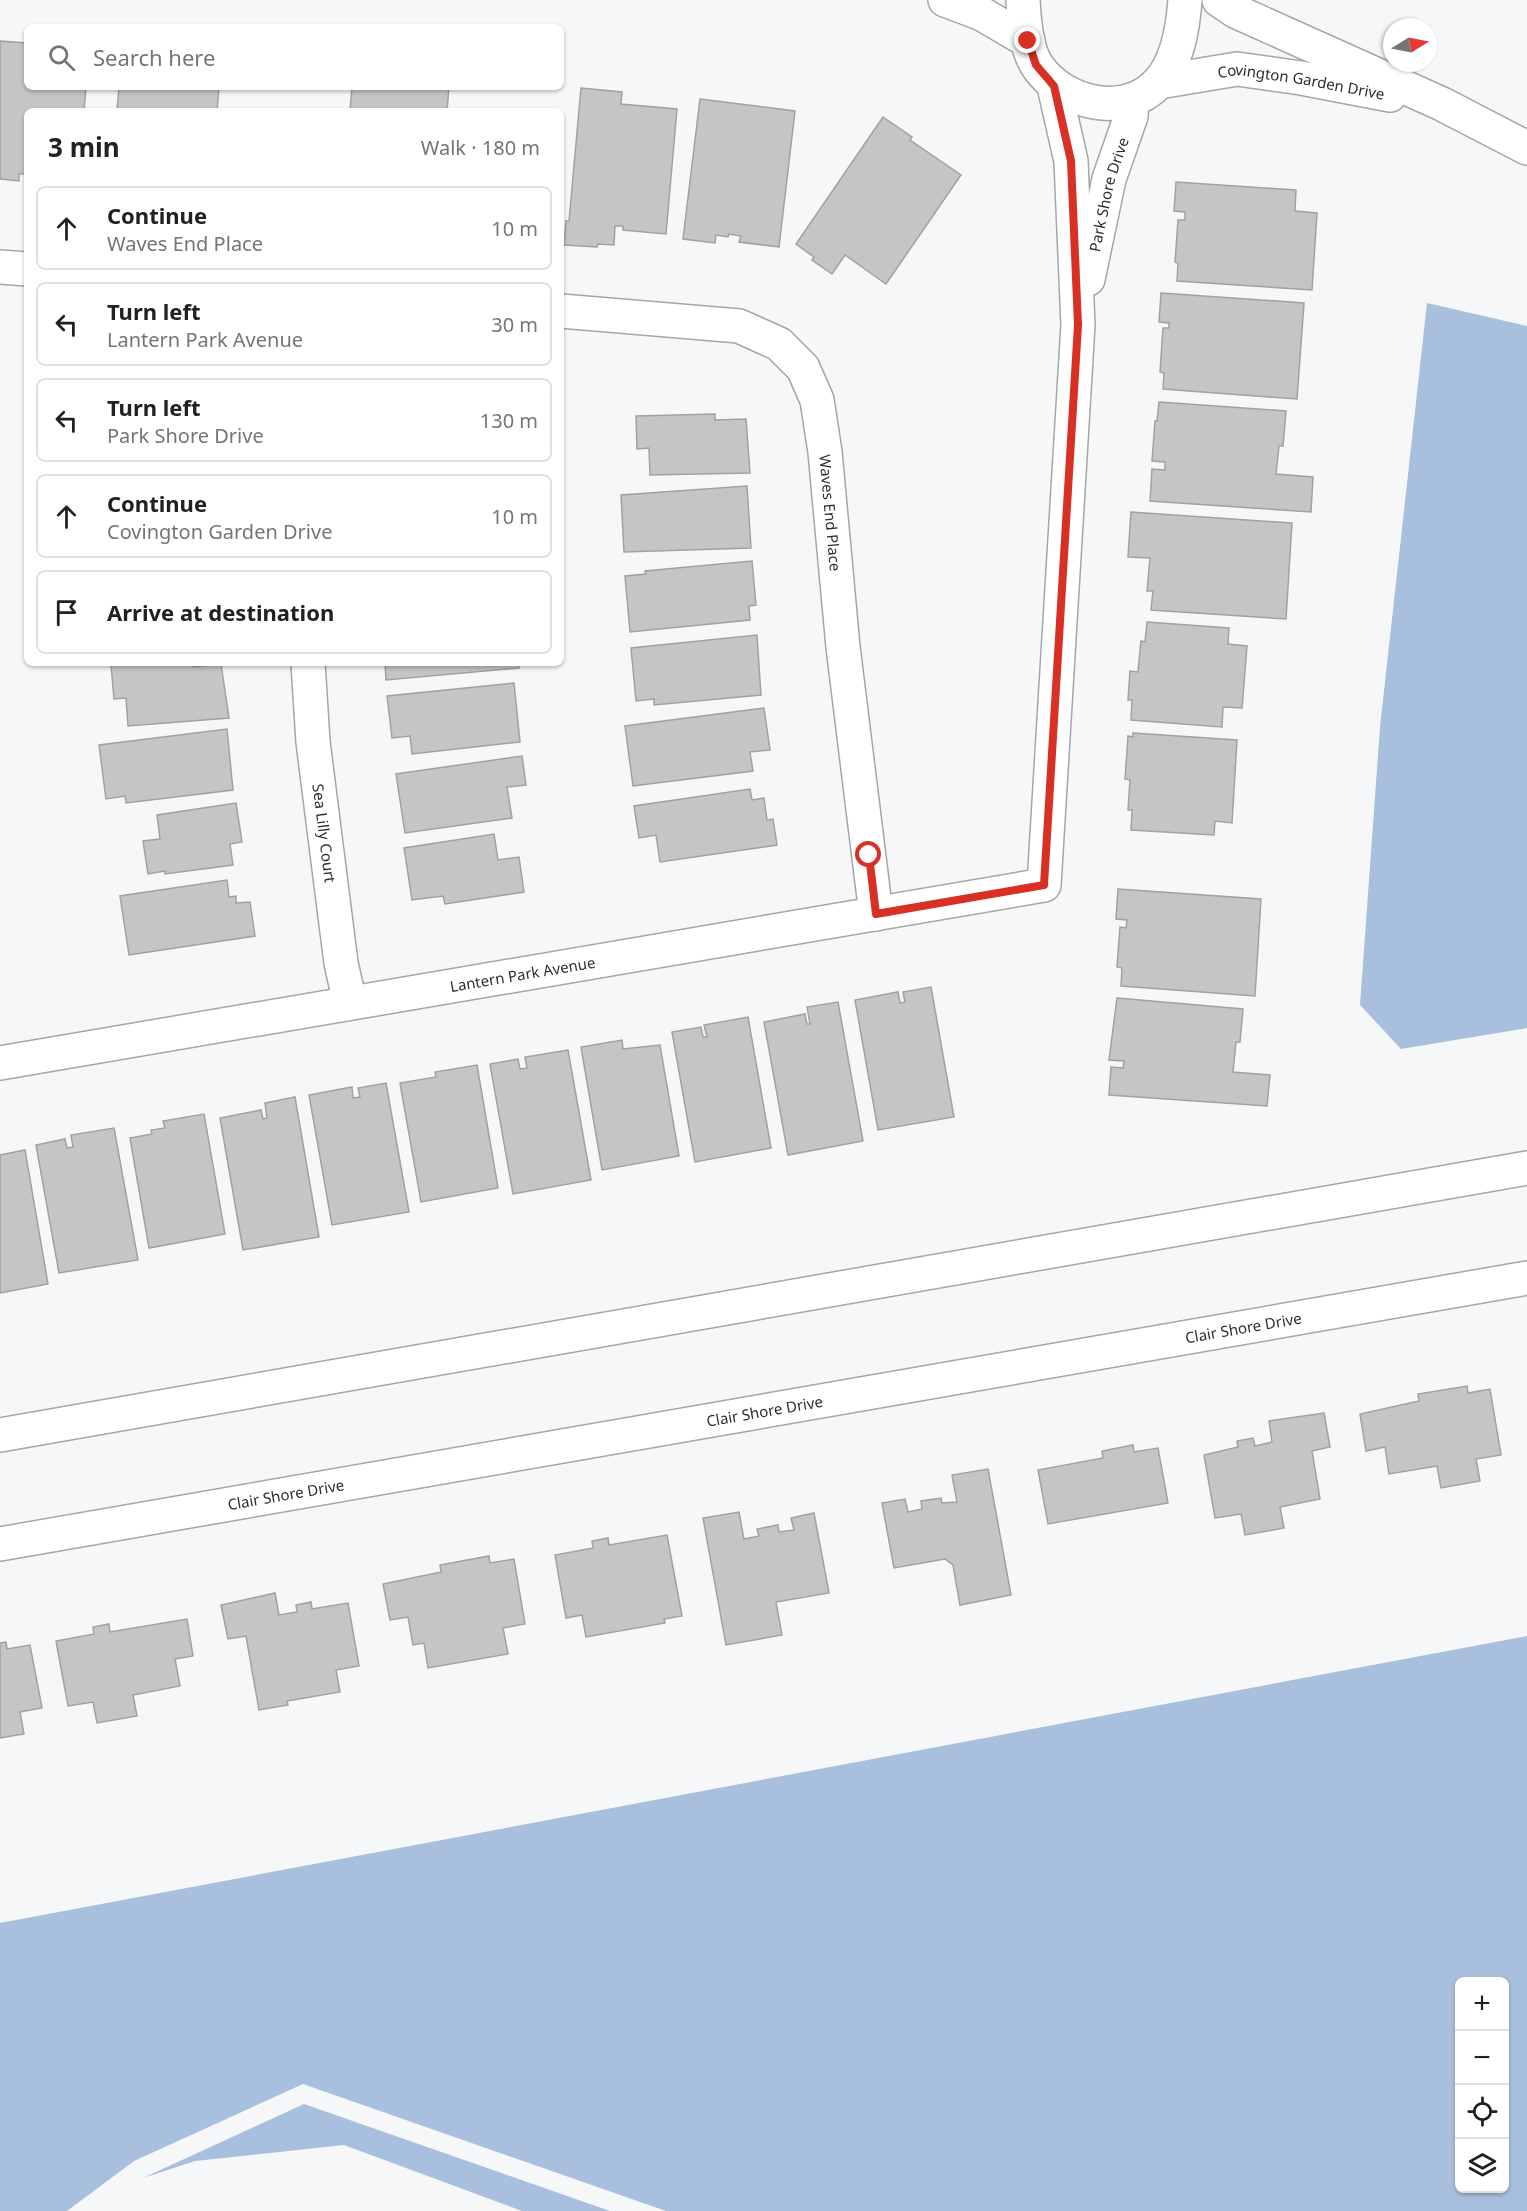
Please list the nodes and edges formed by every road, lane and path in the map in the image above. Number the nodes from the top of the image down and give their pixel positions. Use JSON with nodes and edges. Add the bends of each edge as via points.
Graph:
{"nodes":[{"id":1,"x":945,"y":0,"type":"edge"},
{"id":2,"x":1023,"y":0,"type":"edge"},
{"id":3,"x":1185,"y":0,"type":"edge"},
{"id":4,"x":1219,"y":0,"type":"edge"},
{"id":5,"x":1028,"y":41,"type":"junction"},
{"id":6,"x":1159,"y":82,"type":"junction"},
{"id":7,"x":1054,"y":86,"type":"junction"},
{"id":8,"x":1132,"y":100,"type":"junction"},
{"id":9,"x":1442,"y":104,"type":"junction"},
{"id":10,"x":1527,"y":148,"type":"edge"},
{"id":11,"x":0,"y":267,"type":"edge"},
{"id":12,"x":24,"y":269,"type":"edge"},
{"id":13,"x":564,"y":311,"type":"edge"},
{"id":14,"x":1078,"y":325,"type":"junction"},
{"id":15,"x":308,"y":666,"type":"edge"},
{"id":16,"x":1044,"y":885,"type":"joint"},
{"id":17,"x":876,"y":914,"type":"junction"},
{"id":18,"x":350,"y":1004,"type":"junction"},
{"id":19,"x":0,"y":1063,"type":"edge"},
{"id":20,"x":1527,"y":1168,"type":"edge"},
{"id":21,"x":1527,"y":1278,"type":"edge"},
{"id":22,"x":0,"y":1435,"type":"edge"},
{"id":23,"x":0,"y":1544,"type":"edge"}],
"edges":[{"from":1,"to":5,"type":"street","via":[[982,14]]},
{"from":2,"to":5,"type":"street","name":"Covington Garden Drive"},
{"from":3,"to":6,"type":"street","name":"Covington Garden Drive","via":[[1183,28]]},
{"from":4,"to":9,"type":"street","name":"Covington Garden Drive","via":[[1234,11]]},
{"from":5,"to":7,"type":"street","name":"Covington Garden Drive","via":[[1036,65]]},
{"from":6,"to":8,"type":"street","name":"Covington Garden Drive"},
{"from":6,"to":9,"type":"street","name":"Covington Garden Drive","via":[[1237,69]]},
{"from":7,"to":8,"type":"street","name":"Covington Garden Drive","via":[[1085,101],[1106,104]]},
{"from":7,"to":14,"type":"street","name":"Park Shore Drive","via":[[1071,161]]},
{"from":8,"to":14,"type":"street","name":"Park Shore Drive","via":[[1131,116],[1109,179]]},
{"from":9,"to":10,"type":"street","name":"Covington Garden Drive"},
{"from":11,"to":12,"type":"street"},
{"from":13,"to":17,"type":"street","name":"Waves End Place","via":[[739,326],[778,344],[803,368],[817,400],[825,452],[843,647]]},
{"from":14,"to":16,"type":"street","name":"Park Shore Drive"},
{"from":15,"to":18,"type":"street","name":"Sea Lilly Court","via":[[313,742],[341,963]]},
{"from":16,"to":17,"type":"street","name":"Lantern Park Avenue"},
{"from":17,"to":18,"type":"street","name":"Lantern Park Avenue"},
{"from":18,"to":19,"type":"street","name":"Lantern Park Avenue"},
{"from":20,"to":22,"type":"street"},
{"from":21,"to":23,"type":"street","name":"Clair Shore Drive"}]}
